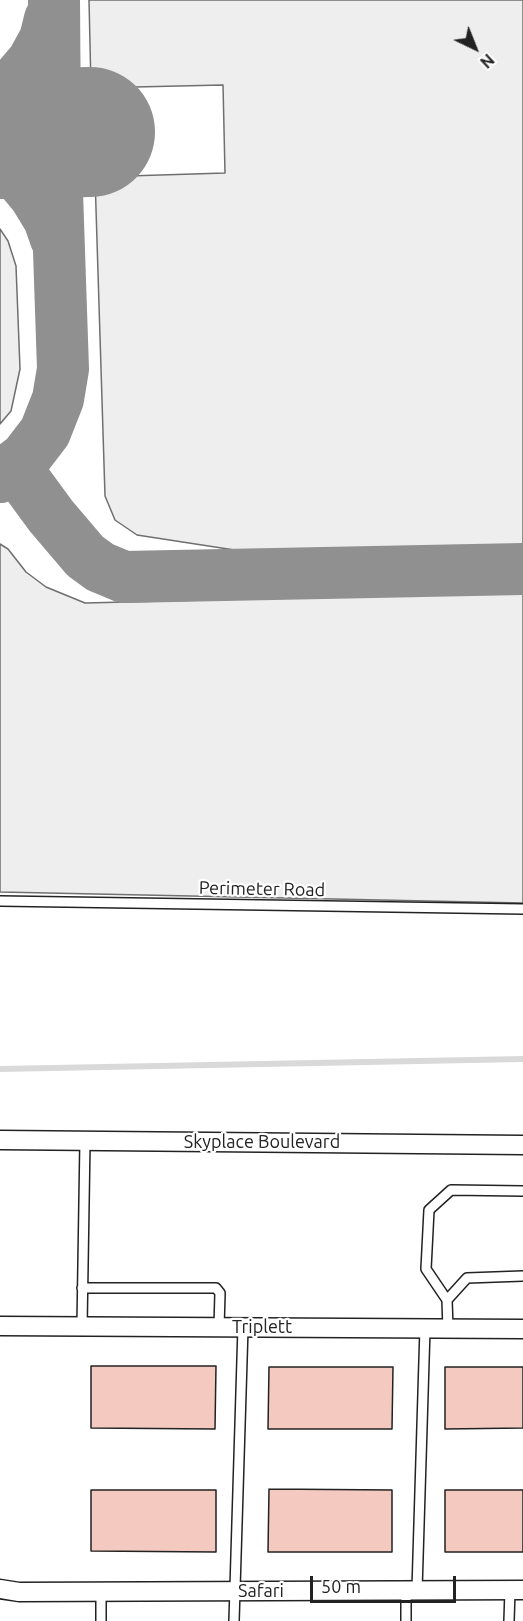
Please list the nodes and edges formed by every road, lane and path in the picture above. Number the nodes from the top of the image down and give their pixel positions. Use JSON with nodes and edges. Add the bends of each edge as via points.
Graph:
{"nodes":[{"id":1,"x":0,"y":901,"type":"edge"},
{"id":2,"x":523,"y":909,"type":"edge"},
{"id":3,"x":0,"y":1140,"type":"edge"},
{"id":4,"x":85,"y":1141,"type":"junction"},
{"id":5,"x":523,"y":1144,"type":"edge"},
{"id":6,"x":523,"y":1191,"type":"edge"},
{"id":7,"x":523,"y":1276,"type":"edge"},
{"id":8,"x":82,"y":1288,"type":"junction"},
{"id":9,"x":447,"y":1300,"type":"junction"},
{"id":10,"x":0,"y":1326,"type":"edge"},
{"id":11,"x":82,"y":1326,"type":"junction"},
{"id":12,"x":219,"y":1327,"type":"junction"},
{"id":13,"x":243,"y":1327,"type":"junction"},
{"id":14,"x":425,"y":1328,"type":"junction"},
{"id":15,"x":448,"y":1329,"type":"junction"},
{"id":16,"x":523,"y":1329,"type":"edge"},
{"id":17,"x":0,"y":1589,"type":"edge"},
{"id":18,"x":412,"y":1590,"type":"junction"},
{"id":19,"x":516,"y":1590,"type":"edge"},
{"id":20,"x":235,"y":1591,"type":"junction"},
{"id":21,"x":101,"y":1592,"type":"junction"},
{"id":22,"x":101,"y":1621,"type":"edge"},
{"id":23,"x":234,"y":1621,"type":"edge"},
{"id":24,"x":406,"y":1621,"type":"edge"},
{"id":25,"x":509,"y":1621,"type":"edge"}],
"edges":[{"from":1,"to":2,"type":"lane","name":"Perimeter Road"},
{"from":3,"to":4,"type":"street","name":"Skyplace Boulevard"},
{"from":4,"to":5,"type":"street","name":"Skyplace Boulevard"},
{"from":4,"to":8,"type":"lane"},
{"from":6,"to":9,"type":"lane","via":[[452,1191],[429,1210],[426,1269]]},
{"from":7,"to":9,"type":"lane","via":[[467,1278]]},
{"from":8,"to":11,"type":"lane"},
{"from":8,"to":12,"type":"lane","via":[[216,1288],[220,1293]]},
{"from":9,"to":15,"type":"lane"},
{"from":10,"to":11,"type":"street","name":"Triplett"},
{"from":11,"to":12,"type":"street","name":"Triplett"},
{"from":12,"to":13,"type":"street","name":"Triplett"},
{"from":13,"to":14,"type":"street","name":"Triplett"},
{"from":13,"to":20,"type":"lane"},
{"from":14,"to":15,"type":"street","name":"Triplett"},
{"from":14,"to":18,"type":"lane"},
{"from":15,"to":16,"type":"street","name":"Triplett"},
{"from":17,"to":21,"type":"street","name":"Safari"},
{"from":18,"to":19,"type":"street","name":"Safari"},
{"from":18,"to":20,"type":"street","name":"Safari"},
{"from":18,"to":24,"type":"lane"},
{"from":19,"to":25,"type":"lane"},
{"from":20,"to":21,"type":"street","name":"Safari"},
{"from":20,"to":23,"type":"lane"},
{"from":21,"to":22,"type":"lane"}]}
